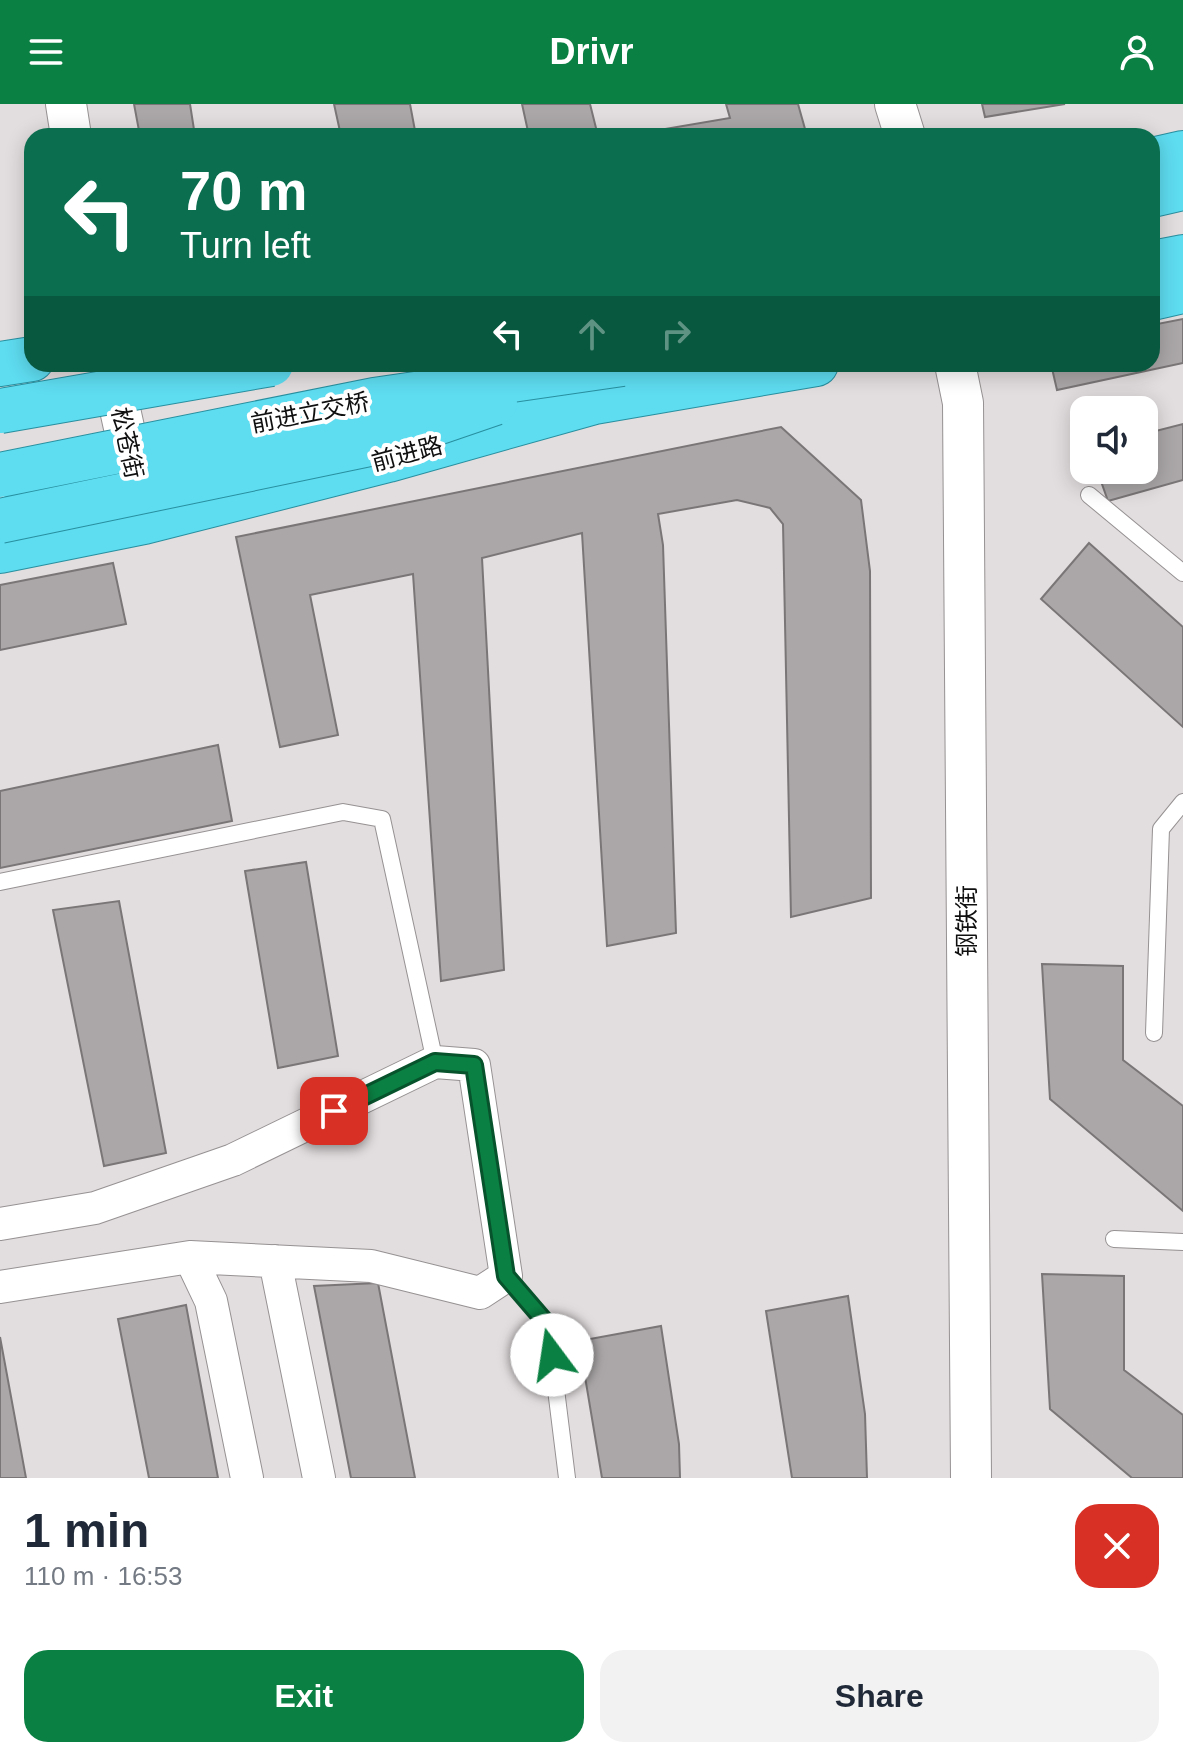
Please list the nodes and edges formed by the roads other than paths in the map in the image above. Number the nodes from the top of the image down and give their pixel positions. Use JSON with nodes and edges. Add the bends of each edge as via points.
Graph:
{"nodes":[{"id":1,"x":66,"y":104,"type":"edge"},
{"id":2,"x":895,"y":104,"type":"edge"},
{"id":3,"x":70,"y":128,"type":"edge"},
{"id":4,"x":902,"y":128,"type":"edge"},
{"id":5,"x":1183,"y":153,"type":"edge"},
{"id":6,"x":1160,"y":158,"type":"edge"},
{"id":7,"x":1183,"y":188,"type":"edge"},
{"id":8,"x":1160,"y":193,"type":"edge"},
{"id":9,"x":1183,"y":257,"type":"edge"},
{"id":10,"x":1160,"y":261,"type":"edge"},
{"id":11,"x":1183,"y":291,"type":"edge"},
{"id":12,"x":1160,"y":296,"type":"edge"},
{"id":13,"x":24,"y":360,"type":"edge"},
{"id":14,"x":0,"y":364,"type":"edge"},
{"id":15,"x":112,"y":372,"type":"edge"},
{"id":16,"x":225,"y":372,"type":"edge"},
{"id":17,"x":570,"y":372,"type":"edge"},
{"id":18,"x":590,"y":372,"type":"edge"},
{"id":19,"x":769,"y":372,"type":"edge"},
{"id":20,"x":957,"y":372,"type":"edge"},
{"id":21,"x":0,"y":411,"type":"edge"},
{"id":22,"x":0,"y":475,"type":"edge"},
{"id":23,"x":1089,"y":495,"type":"dead end"},
{"id":24,"x":0,"y":521,"type":"edge"},
{"id":25,"x":144,"y":522,"type":"junction"},
{"id":26,"x":0,"y":551,"type":"edge"},
{"id":27,"x":1183,"y":573,"type":"edge"},
{"id":28,"x":1183,"y":802,"type":"edge"},
{"id":29,"x":0,"y":882,"type":"edge"},
{"id":30,"x":1154,"y":1033,"type":"dead end"},
{"id":31,"x":435,"y":1062,"type":"junction"},
{"id":32,"x":0,"y":1224,"type":"edge"},
{"id":33,"x":1114,"y":1239,"type":"dead end"},
{"id":34,"x":1183,"y":1242,"type":"edge"},
{"id":35,"x":190,"y":1257,"type":"junction"},
{"id":36,"x":275,"y":1261,"type":"junction"},
{"id":37,"x":506,"y":1276,"type":"junction"},
{"id":38,"x":0,"y":1287,"type":"edge"},
{"id":39,"x":247,"y":1478,"type":"edge"},
{"id":40,"x":319,"y":1478,"type":"edge"},
{"id":41,"x":567,"y":1478,"type":"edge"},
{"id":42,"x":971,"y":1478,"type":"edge"}],
"edges":[{"from":1,"to":3,"type":"street"},
{"from":2,"to":4,"type":"street"},
{"from":5,"to":6,"type":"highway"},
{"from":7,"to":8,"type":"highway"},
{"from":9,"to":10,"type":"highway"},
{"from":11,"to":12,"type":"highway"},
{"from":13,"to":14,"type":"highway"},
{"from":15,"to":25,"type":"street","name":"松苍街"},
{"from":16,"to":21,"type":"highway","bridge":true},
{"from":17,"to":22,"type":"highway","name":"前进立交桥","bridge":true,"via":[[374,400]]},
{"from":18,"to":24,"type":"highway","bridge":true,"via":[[384,441]]},
{"from":19,"to":25,"type":"highway","name":"前进路","via":[[594,402]]},
{"from":20,"to":42,"type":"street","name":"钢铁街","via":[[963,403]]},
{"from":23,"to":27,"type":"lane"},
{"from":25,"to":26,"type":"highway","name":"前进路"},
{"from":28,"to":30,"type":"lane","via":[[1161,829]]},
{"from":29,"to":31,"type":"lane","via":[[343,812],[382,819]]},
{"from":31,"to":32,"type":"street","via":[[233,1160],[95,1208]]},
{"from":31,"to":37,"type":"street","via":[[474,1065]]},
{"from":33,"to":34,"type":"lane"},
{"from":35,"to":36,"type":"street"},
{"from":35,"to":38,"type":"street"},
{"from":35,"to":39,"type":"street","via":[[211,1301]]},
{"from":36,"to":37,"type":"street","via":[[371,1266],[480,1293]]},
{"from":36,"to":40,"type":"street"},
{"from":37,"to":41,"type":"lane","via":[[548,1325]]}]}
